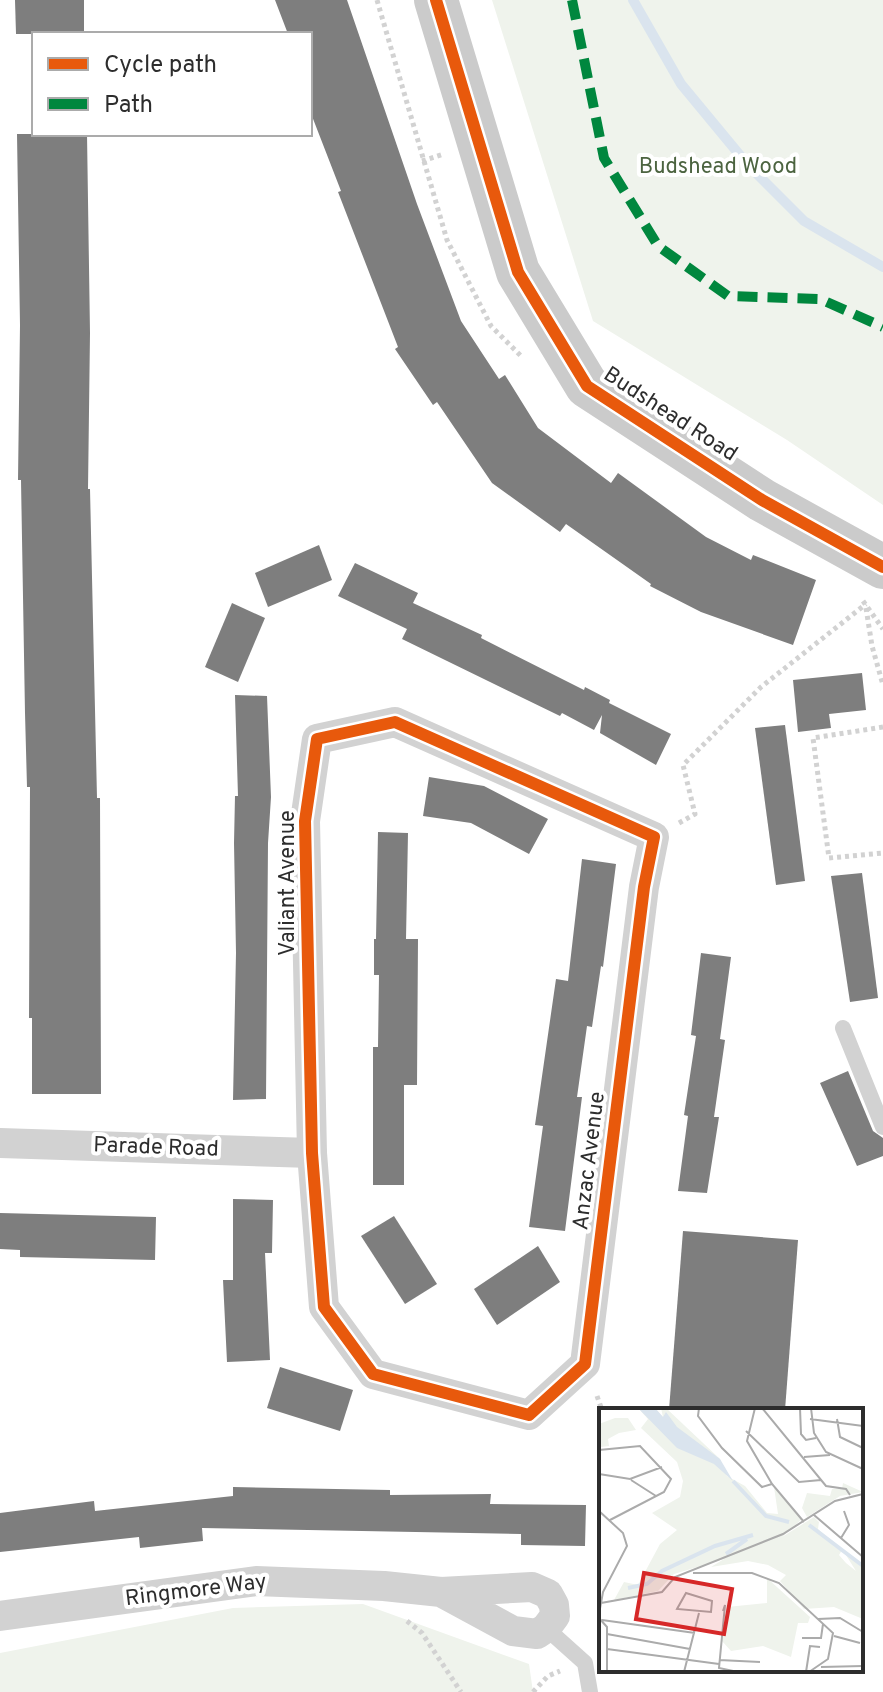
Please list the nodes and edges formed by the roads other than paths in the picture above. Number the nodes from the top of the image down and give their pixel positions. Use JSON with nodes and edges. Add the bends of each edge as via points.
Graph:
{"nodes":[{"id":1,"x":436,"y":0,"type":"edge"},
{"id":2,"x":874,"y":585,"type":"edge"},
{"id":3,"x":654,"y":837,"type":"joint"},
{"id":4,"x":843,"y":1028,"type":"dead end"},
{"id":5,"x":883,"y":1127,"type":"edge"},
{"id":6,"x":0,"y":1143,"type":"edge"},
{"id":7,"x":312,"y":1153,"type":"junction"},
{"id":8,"x":441,"y":1592,"type":"junction"},
{"id":9,"x":0,"y":1616,"type":"edge"},
{"id":10,"x":546,"y":1628,"type":"junction"},
{"id":11,"x":590,"y":1692,"type":"edge"}],
"edges":[{"from":1,"to":2,"type":"street","name":"Budshead Road","via":[[518,272],[587,386],[762,500]]},
{"from":3,"to":7,"type":"street","name":"Valiant Avenue","via":[[395,722],[317,739],[305,821]]},
{"from":3,"to":7,"type":"street","name":"Anzac Avenue","via":[[585,1364],[529,1415],[373,1374],[324,1307]]},
{"from":4,"to":5,"type":"lane"},
{"from":6,"to":7,"type":"street","name":"Parade Road"},
{"from":8,"to":9,"type":"street","name":"Ringmore Way","via":[[256,1581]]},
{"from":8,"to":10,"type":"street","name":"Ringmore Way","via":[[513,1631],[537,1634]]},
{"from":8,"to":10,"type":"street","name":"Ringmore Way","via":[[532,1587],[548,1594],[554,1605],[555,1616]]},
{"from":10,"to":11,"type":"lane","via":[[585,1663]]}]}
